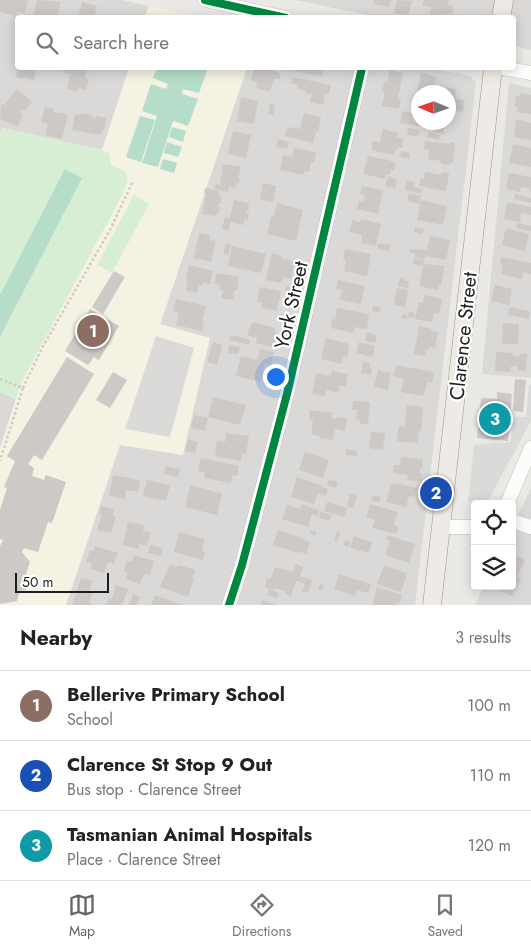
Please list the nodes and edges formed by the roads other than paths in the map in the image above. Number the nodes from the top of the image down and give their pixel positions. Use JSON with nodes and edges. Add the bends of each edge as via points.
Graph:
{"nodes":[{"id":1,"x":205,"y":0,"type":"edge"},
{"id":2,"x":504,"y":0,"type":"edge"},
{"id":3,"x":272,"y":15,"type":"edge"},
{"id":4,"x":502,"y":15,"type":"edge"},
{"id":5,"x":362,"y":70,"type":"edge"},
{"id":6,"x":493,"y":70,"type":"edge"},
{"id":7,"x":514,"y":70,"type":"edge"},
{"id":8,"x":531,"y":73,"type":"edge"},
{"id":9,"x":531,"y":448,"type":"edge"},
{"id":10,"x":509,"y":500,"type":"edge"},
{"id":11,"x":516,"y":522,"type":"edge"},
{"id":12,"x":442,"y":527,"type":"junction"},
{"id":13,"x":471,"y":527,"type":"edge"},
{"id":14,"x":531,"y":527,"type":"edge"},
{"id":15,"x":228,"y":605,"type":"edge"},
{"id":16,"x":432,"y":605,"type":"edge"}],
"edges":[{"from":1,"to":3,"type":"street"},
{"from":2,"to":4,"type":"main road"},
{"from":5,"to":15,"type":"street","name":"York Street","via":[[287,394]]},
{"from":6,"to":12,"type":"main road","name":"Clarence Street"},
{"from":7,"to":8,"type":"street"},
{"from":9,"to":10,"type":"street"},
{"from":11,"to":14,"type":"street"},
{"from":12,"to":13,"type":"street"},
{"from":12,"to":16,"type":"main road","name":"Clarence Street"}]}
